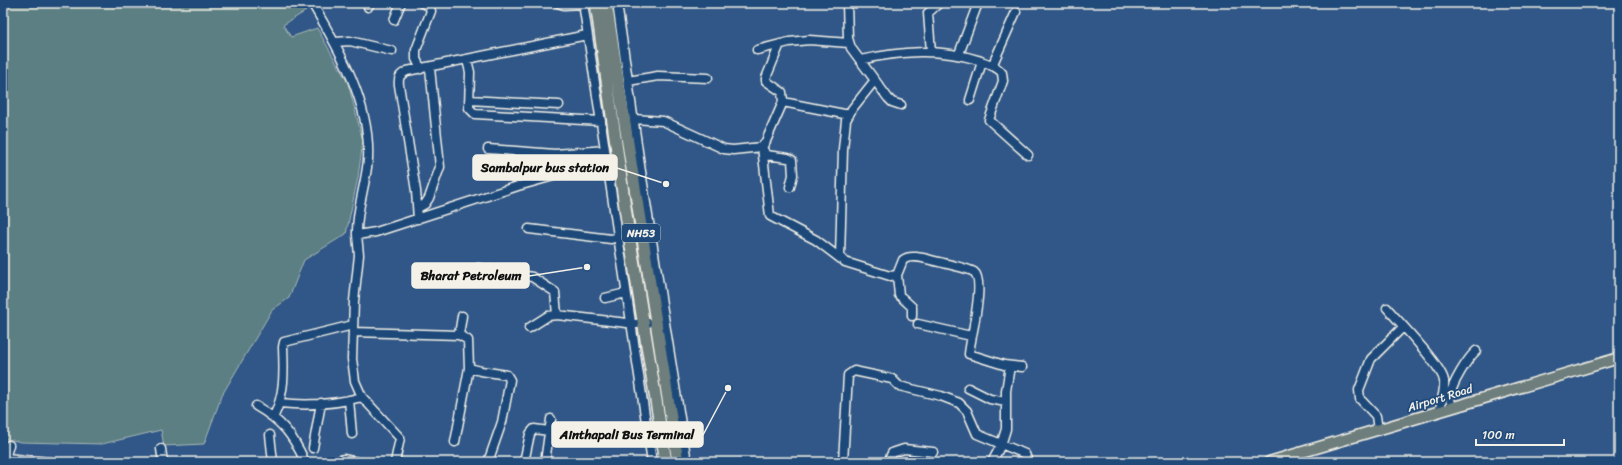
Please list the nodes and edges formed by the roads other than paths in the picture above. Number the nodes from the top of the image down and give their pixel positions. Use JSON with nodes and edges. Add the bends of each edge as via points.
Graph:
{"nodes":[{"id":1,"x":312,"y":3,"type":"edge"},
{"id":2,"x":401,"y":3,"type":"edge"},
{"id":3,"x":422,"y":3,"type":"edge"},
{"id":4,"x":558,"y":3,"type":"edge"},
{"id":5,"x":596,"y":3,"type":"edge"},
{"id":6,"x":606,"y":3,"type":"edge"},
{"id":7,"x":618,"y":3,"type":"edge"},
{"id":8,"x":847,"y":3,"type":"edge"},
{"id":9,"x":939,"y":3,"type":"edge"},
{"id":10,"x":978,"y":3,"type":"edge"},
{"id":11,"x":583,"y":4,"type":"edge"},
{"id":12,"x":1016,"y":12,"type":"dead end"},
{"id":13,"x":394,"y":20,"type":"dead end"},
{"id":14,"x":587,"y":35,"type":"junction"},
{"id":15,"x":335,"y":42,"type":"junction"},
{"id":16,"x":849,"y":43,"type":"junction"},
{"id":17,"x":780,"y":44,"type":"junction"},
{"id":18,"x":756,"y":50,"type":"dead end"},
{"id":19,"x":392,"y":51,"type":"dead end"},
{"id":20,"x":931,"y":52,"type":"junction"},
{"id":21,"x":959,"y":54,"type":"junction"},
{"id":22,"x":467,"y":60,"type":"junction"},
{"id":23,"x":860,"y":60,"type":"junction"},
{"id":24,"x":982,"y":62,"type":"junction"},
{"id":25,"x":992,"y":66,"type":"junction"},
{"id":26,"x":426,"y":68,"type":"junction"},
{"id":27,"x":708,"y":78,"type":"dead end"},
{"id":28,"x":875,"y":80,"type":"junction"},
{"id":29,"x":628,"y":81,"type":"junction"},
{"id":30,"x":469,"y":100,"type":"junction"},
{"id":31,"x":970,"y":100,"type":"dead end"},
{"id":32,"x":782,"y":102,"type":"junction"},
{"id":33,"x":558,"y":105,"type":"dead end"},
{"id":34,"x":901,"y":105,"type":"dead end"},
{"id":35,"x":849,"y":115,"type":"junction"},
{"id":36,"x":634,"y":119,"type":"junction"},
{"id":37,"x":601,"y":121,"type":"junction"},
{"id":38,"x":762,"y":146,"type":"junction"},
{"id":39,"x":488,"y":149,"type":"dead end"},
{"id":40,"x":605,"y":150,"type":"junction"},
{"id":41,"x":1028,"y":155,"type":"dead end"},
{"id":42,"x":607,"y":161,"type":"junction"},
{"id":43,"x":433,"y":187,"type":"junction"},
{"id":44,"x":790,"y":187,"type":"dead end"},
{"id":45,"x":416,"y":191,"type":"junction"},
{"id":46,"x":418,"y":208,"type":"junction"},
{"id":47,"x":418,"y":219,"type":"junction"},
{"id":48,"x":528,"y":229,"type":"dead end"},
{"id":49,"x":357,"y":235,"type":"junction"},
{"id":50,"x":618,"y":237,"type":"junction"},
{"id":51,"x":841,"y":259,"type":"junction"},
{"id":52,"x":478,"y":268,"type":"dead end"},
{"id":53,"x":897,"y":275,"type":"junction"},
{"id":54,"x":626,"y":293,"type":"junction"},
{"id":55,"x":604,"y":298,"type":"dead end"},
{"id":56,"x":1387,"y":308,"type":"dead end"},
{"id":57,"x":557,"y":315,"type":"junction"},
{"id":58,"x":462,"y":316,"type":"dead end"},
{"id":59,"x":912,"y":316,"type":"dead end"},
{"id":60,"x":631,"y":323,"type":"junction"},
{"id":61,"x":644,"y":323,"type":"junction"},
{"id":62,"x":918,"y":324,"type":"dead end"},
{"id":63,"x":661,"y":325,"type":"junction"},
{"id":64,"x":1403,"y":327,"type":"junction"},
{"id":65,"x":354,"y":328,"type":"junction"},
{"id":66,"x":529,"y":328,"type":"dead end"},
{"id":67,"x":459,"y":335,"type":"junction"},
{"id":68,"x":971,"y":336,"type":"junction"},
{"id":69,"x":1476,"y":352,"type":"dead end"},
{"id":70,"x":1619,"y":358,"type":"edge"},
{"id":71,"x":1010,"y":366,"type":"junction"},
{"id":72,"x":1022,"y":367,"type":"dead end"},
{"id":73,"x":469,"y":368,"type":"junction"},
{"id":74,"x":968,"y":388,"type":"dead end"},
{"id":75,"x":362,"y":397,"type":"junction"},
{"id":76,"x":348,"y":400,"type":"junction"},
{"id":77,"x":1006,"y":402,"type":"junction"},
{"id":78,"x":280,"y":403,"type":"junction"},
{"id":79,"x":321,"y":403,"type":"junction"},
{"id":80,"x":256,"y":406,"type":"dead end"},
{"id":81,"x":1452,"y":408,"type":"junction"},
{"id":82,"x":1439,"y":412,"type":"junction"},
{"id":83,"x":274,"y":416,"type":"junction"},
{"id":84,"x":551,"y":419,"type":"dead end"},
{"id":85,"x":1378,"y":430,"type":"junction"},
{"id":86,"x":549,"y":431,"type":"junction"},
{"id":87,"x":352,"y":434,"type":"dead end"},
{"id":88,"x":270,"y":435,"type":"dead end"},
{"id":89,"x":455,"y":442,"type":"dead end"},
{"id":90,"x":9,"y":445,"type":"dead end"},
{"id":91,"x":1002,"y":445,"type":"junction"},
{"id":92,"x":313,"y":448,"type":"dead end"},
{"id":93,"x":161,"y":449,"type":"dead end"},
{"id":94,"x":933,"y":452,"type":"dead end"},
{"id":95,"x":5,"y":460,"type":"edge"},
{"id":96,"x":50,"y":462,"type":"edge"},
{"id":97,"x":163,"y":462,"type":"edge"},
{"id":98,"x":273,"y":462,"type":"edge"},
{"id":99,"x":305,"y":462,"type":"edge"},
{"id":100,"x":337,"y":462,"type":"edge"},
{"id":101,"x":357,"y":462,"type":"edge"},
{"id":102,"x":395,"y":462,"type":"edge"},
{"id":103,"x":488,"y":462,"type":"edge"},
{"id":104,"x":524,"y":462,"type":"edge"},
{"id":105,"x":545,"y":462,"type":"edge"},
{"id":106,"x":652,"y":462,"type":"edge"},
{"id":107,"x":666,"y":462,"type":"edge"},
{"id":108,"x":678,"y":462,"type":"edge"},
{"id":109,"x":687,"y":462,"type":"edge"},
{"id":110,"x":843,"y":462,"type":"edge"},
{"id":111,"x":888,"y":462,"type":"edge"},
{"id":112,"x":992,"y":462,"type":"edge"},
{"id":113,"x":1028,"y":462,"type":"edge"},
{"id":114,"x":1269,"y":462,"type":"edge"}],
"edges":[{"from":1,"to":15,"type":"street"},
{"from":2,"to":13,"type":"street"},
{"from":3,"to":26,"type":"street","via":[[429,6],[431,11],[416,50],[416,59]]},
{"from":4,"to":11,"type":"street"},
{"from":5,"to":61,"type":"highway","number":"NH53"},
{"from":6,"to":63,"type":"highway","number":"NH53"},
{"from":7,"to":29,"type":"street"},
{"from":8,"to":16,"type":"street"},
{"from":9,"to":20,"type":"street","via":[[928,13]]},
{"from":10,"to":21,"type":"street"},
{"from":11,"to":14,"type":"street"},
{"from":12,"to":25,"type":"street"},
{"from":14,"to":22,"type":"street"},
{"from":14,"to":37,"type":"street"},
{"from":15,"to":19,"type":"street","via":[[350,41]]},
{"from":15,"to":49,"type":"street","via":[[353,79],[367,136],[368,160]]},
{"from":16,"to":17,"type":"street","via":[[809,40]]},
{"from":16,"to":23,"type":"street"},
{"from":17,"to":18,"type":"street"},
{"from":17,"to":32,"type":"street","via":[[766,81],[782,92]]},
{"from":20,"to":21,"type":"street"},
{"from":20,"to":23,"type":"street","via":[[900,52]]},
{"from":21,"to":24,"type":"street"},
{"from":22,"to":26,"type":"street"},
{"from":22,"to":30,"type":"street","via":[[470,72]]},
{"from":23,"to":28,"type":"street"},
{"from":24,"to":25,"type":"street"},
{"from":24,"to":31,"type":"street"},
{"from":25,"to":41,"type":"street","via":[[1000,70],[1003,77],[989,120]]},
{"from":26,"to":43,"type":"street","via":[[440,157],[440,167]]},
{"from":26,"to":45,"type":"street","via":[[407,71],[398,78]]},
{"from":27,"to":29,"type":"street","via":[[658,76]]},
{"from":28,"to":34,"type":"street","via":[[892,102]]},
{"from":28,"to":35,"type":"street"},
{"from":29,"to":36,"type":"street"},
{"from":30,"to":33,"type":"street"},
{"from":30,"to":37,"type":"street","via":[[469,108],[475,114]]},
{"from":32,"to":35,"type":"street"},
{"from":32,"to":38,"type":"street"},
{"from":35,"to":51,"type":"street","via":[[843,149],[839,253]]},
{"from":36,"to":38,"type":"street","via":[[663,121],[724,149]]},
{"from":36,"to":63,"type":"street"},
{"from":37,"to":40,"type":"street"},
{"from":38,"to":44,"type":"street","via":[[766,155],[792,160],[793,175]]},
{"from":38,"to":51,"type":"street","via":[[770,216],[816,240]]},
{"from":39,"to":40,"type":"street","via":[[555,154]]},
{"from":40,"to":42,"type":"street"},
{"from":42,"to":47,"type":"street","via":[[518,186]]},
{"from":42,"to":50,"type":"street"},
{"from":43,"to":45,"type":"street"},
{"from":43,"to":46,"type":"street","via":[[425,204]]},
{"from":45,"to":46,"type":"street"},
{"from":46,"to":47,"type":"street"},
{"from":47,"to":49,"type":"street"},
{"from":48,"to":50,"type":"street","via":[[611,239]]},
{"from":49,"to":65,"type":"street","via":[[359,255]]},
{"from":50,"to":54,"type":"street"},
{"from":51,"to":53,"type":"street","via":[[886,276]]},
{"from":52,"to":57,"type":"street","via":[[532,277],[555,292]]},
{"from":53,"to":59,"type":"street","via":[[899,295],[912,306]]},
{"from":53,"to":68,"type":"street","via":[[903,260],[911,257],[940,262],[975,273],[979,284]]},
{"from":54,"to":55,"type":"street"},
{"from":54,"to":60,"type":"street"},
{"from":56,"to":64,"type":"street"},
{"from":57,"to":60,"type":"street"},
{"from":57,"to":66,"type":"street","via":[[548,316]]},
{"from":58,"to":67,"type":"street"},
{"from":60,"to":61,"type":"street"},
{"from":60,"to":106,"type":"street"},
{"from":61,"to":63,"type":"street"},
{"from":61,"to":107,"type":"highway","number":"NH53"},
{"from":62,"to":68,"type":"street"},
{"from":63,"to":108,"type":"highway","number":"NH53"},
{"from":63,"to":109,"type":"street"},
{"from":64,"to":82,"type":"street","via":[[1443,375],[1445,382]]},
{"from":64,"to":85,"type":"street","via":[[1371,359],[1358,390],[1360,399],[1376,416]]},
{"from":65,"to":67,"type":"street"},
{"from":65,"to":75,"type":"street","via":[[352,359],[355,381]]},
{"from":65,"to":78,"type":"street","via":[[284,342],[284,383]]},
{"from":67,"to":73,"type":"street","via":[[468,340]]},
{"from":68,"to":71,"type":"street","via":[[969,354]]},
{"from":69,"to":81,"type":"street","via":[[1468,359],[1452,389]]},
{"from":70,"to":81,"type":"main road","name":"Airport Road"},
{"from":71,"to":72,"type":"street"},
{"from":71,"to":77,"type":"street"},
{"from":73,"to":89,"type":"street"},
{"from":73,"to":103,"type":"street","via":[[507,375],[510,380],[502,422]]},
{"from":74,"to":77,"type":"street","via":[[990,399]]},
{"from":75,"to":76,"type":"street"},
{"from":75,"to":102,"type":"street","via":[[400,438]]},
{"from":76,"to":79,"type":"street"},
{"from":76,"to":87,"type":"street"},
{"from":77,"to":91,"type":"street","via":[[1007,422]]},
{"from":78,"to":79,"type":"street"},
{"from":78,"to":83,"type":"street"},
{"from":79,"to":92,"type":"street"},
{"from":80,"to":83,"type":"street"},
{"from":81,"to":82,"type":"main road","name":"Airport Road"},
{"from":82,"to":85,"type":"main road","name":"Airport Road"},
{"from":83,"to":99,"type":"street","via":[[296,442]]},
{"from":84,"to":86,"type":"street"},
{"from":85,"to":114,"type":"main road","name":"Airport Road"},
{"from":86,"to":104,"type":"street","via":[[534,429],[530,434]]},
{"from":86,"to":105,"type":"street"},
{"from":88,"to":98,"type":"street"},
{"from":90,"to":95,"type":"street"},
{"from":91,"to":110,"type":"street","via":[[977,434],[967,411],[959,403],[902,387],[892,379],[854,371],[848,375]]},
{"from":91,"to":112,"type":"street"},
{"from":91,"to":113,"type":"street","via":[[1025,454]]},
{"from":93,"to":97,"type":"street"},
{"from":94,"to":111,"type":"street","via":[[899,449],[892,452]]},
{"from":95,"to":96,"type":"street"},
{"from":100,"to":101,"type":"street","via":[[343,459]]}]}
